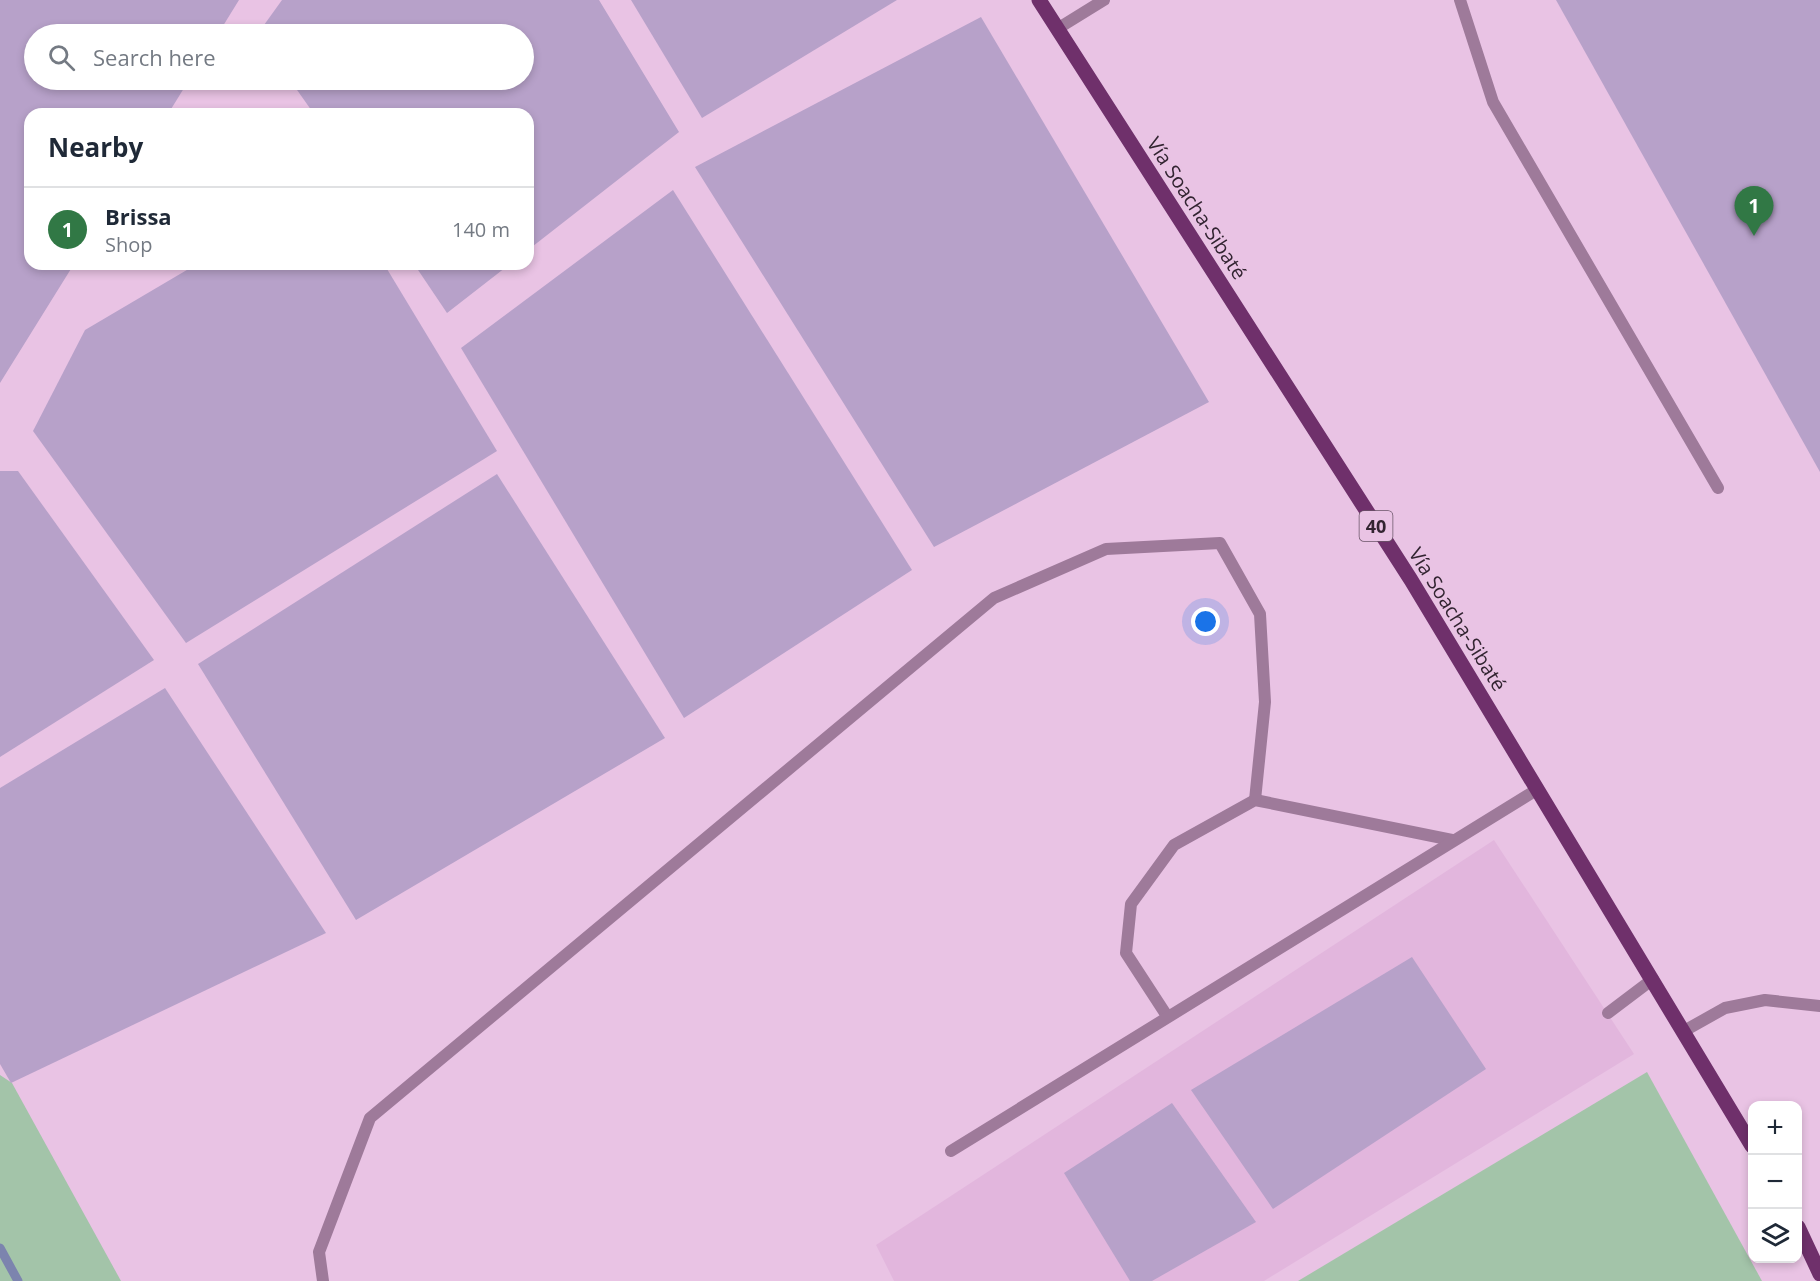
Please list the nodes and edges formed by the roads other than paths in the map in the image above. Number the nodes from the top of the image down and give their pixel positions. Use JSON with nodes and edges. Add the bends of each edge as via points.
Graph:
{"nodes":[{"id":1,"x":1039,"y":0,"type":"edge"},
{"id":2,"x":1104,"y":0,"type":"edge"},
{"id":3,"x":1460,"y":0,"type":"edge"},
{"id":4,"x":1057,"y":29,"type":"junction"},
{"id":5,"x":1718,"y":488,"type":"dead end"},
{"id":6,"x":1538,"y":789,"type":"junction"},
{"id":7,"x":1255,"y":800,"type":"junction"},
{"id":8,"x":1452,"y":840,"type":"junction"},
{"id":9,"x":1653,"y":979,"type":"junction"},
{"id":10,"x":1820,"y":1006,"type":"edge"},
{"id":11,"x":1608,"y":1013,"type":"dead end"},
{"id":12,"x":1167,"y":1016,"type":"junction"},
{"id":13,"x":1684,"y":1031,"type":"junction"},
{"id":14,"x":1748,"y":1139,"type":"edge"},
{"id":15,"x":951,"y":1151,"type":"dead end"},
{"id":16,"x":1802,"y":1237,"type":"edge"},
{"id":17,"x":1820,"y":1274,"type":"edge"},
{"id":18,"x":323,"y":1281,"type":"edge"}],
"edges":[{"from":1,"to":4,"type":"main road","name":"Vía Soacha-Sibaté","number":"40"},
{"from":2,"to":4,"type":"street"},
{"from":3,"to":5,"type":"street","via":[[1493,102]]},
{"from":4,"to":6,"type":"main road","name":"Vía Soacha-Sibaté","number":"40","via":[[1411,580]]},
{"from":6,"to":8,"type":"street"},
{"from":6,"to":9,"type":"main road","name":"Vía Soacha-Sibaté","number":"40"},
{"from":7,"to":8,"type":"street"},
{"from":7,"to":12,"type":"street","via":[[1174,845],[1131,904],[1126,953]]},
{"from":7,"to":18,"type":"street","via":[[1265,702],[1260,614],[1220,543],[1106,549],[994,598],[370,1118],[319,1252]]},
{"from":8,"to":12,"type":"street"},
{"from":9,"to":11,"type":"street"},
{"from":9,"to":13,"type":"main road","name":"Vía Soacha-Sibaté","number":"40"},
{"from":10,"to":13,"type":"street","via":[[1766,1000],[1725,1008]]},
{"from":12,"to":15,"type":"street"},
{"from":13,"to":14,"type":"main road","name":"Vía Soacha-Sibaté"},
{"from":16,"to":17,"type":"main road"}]}
